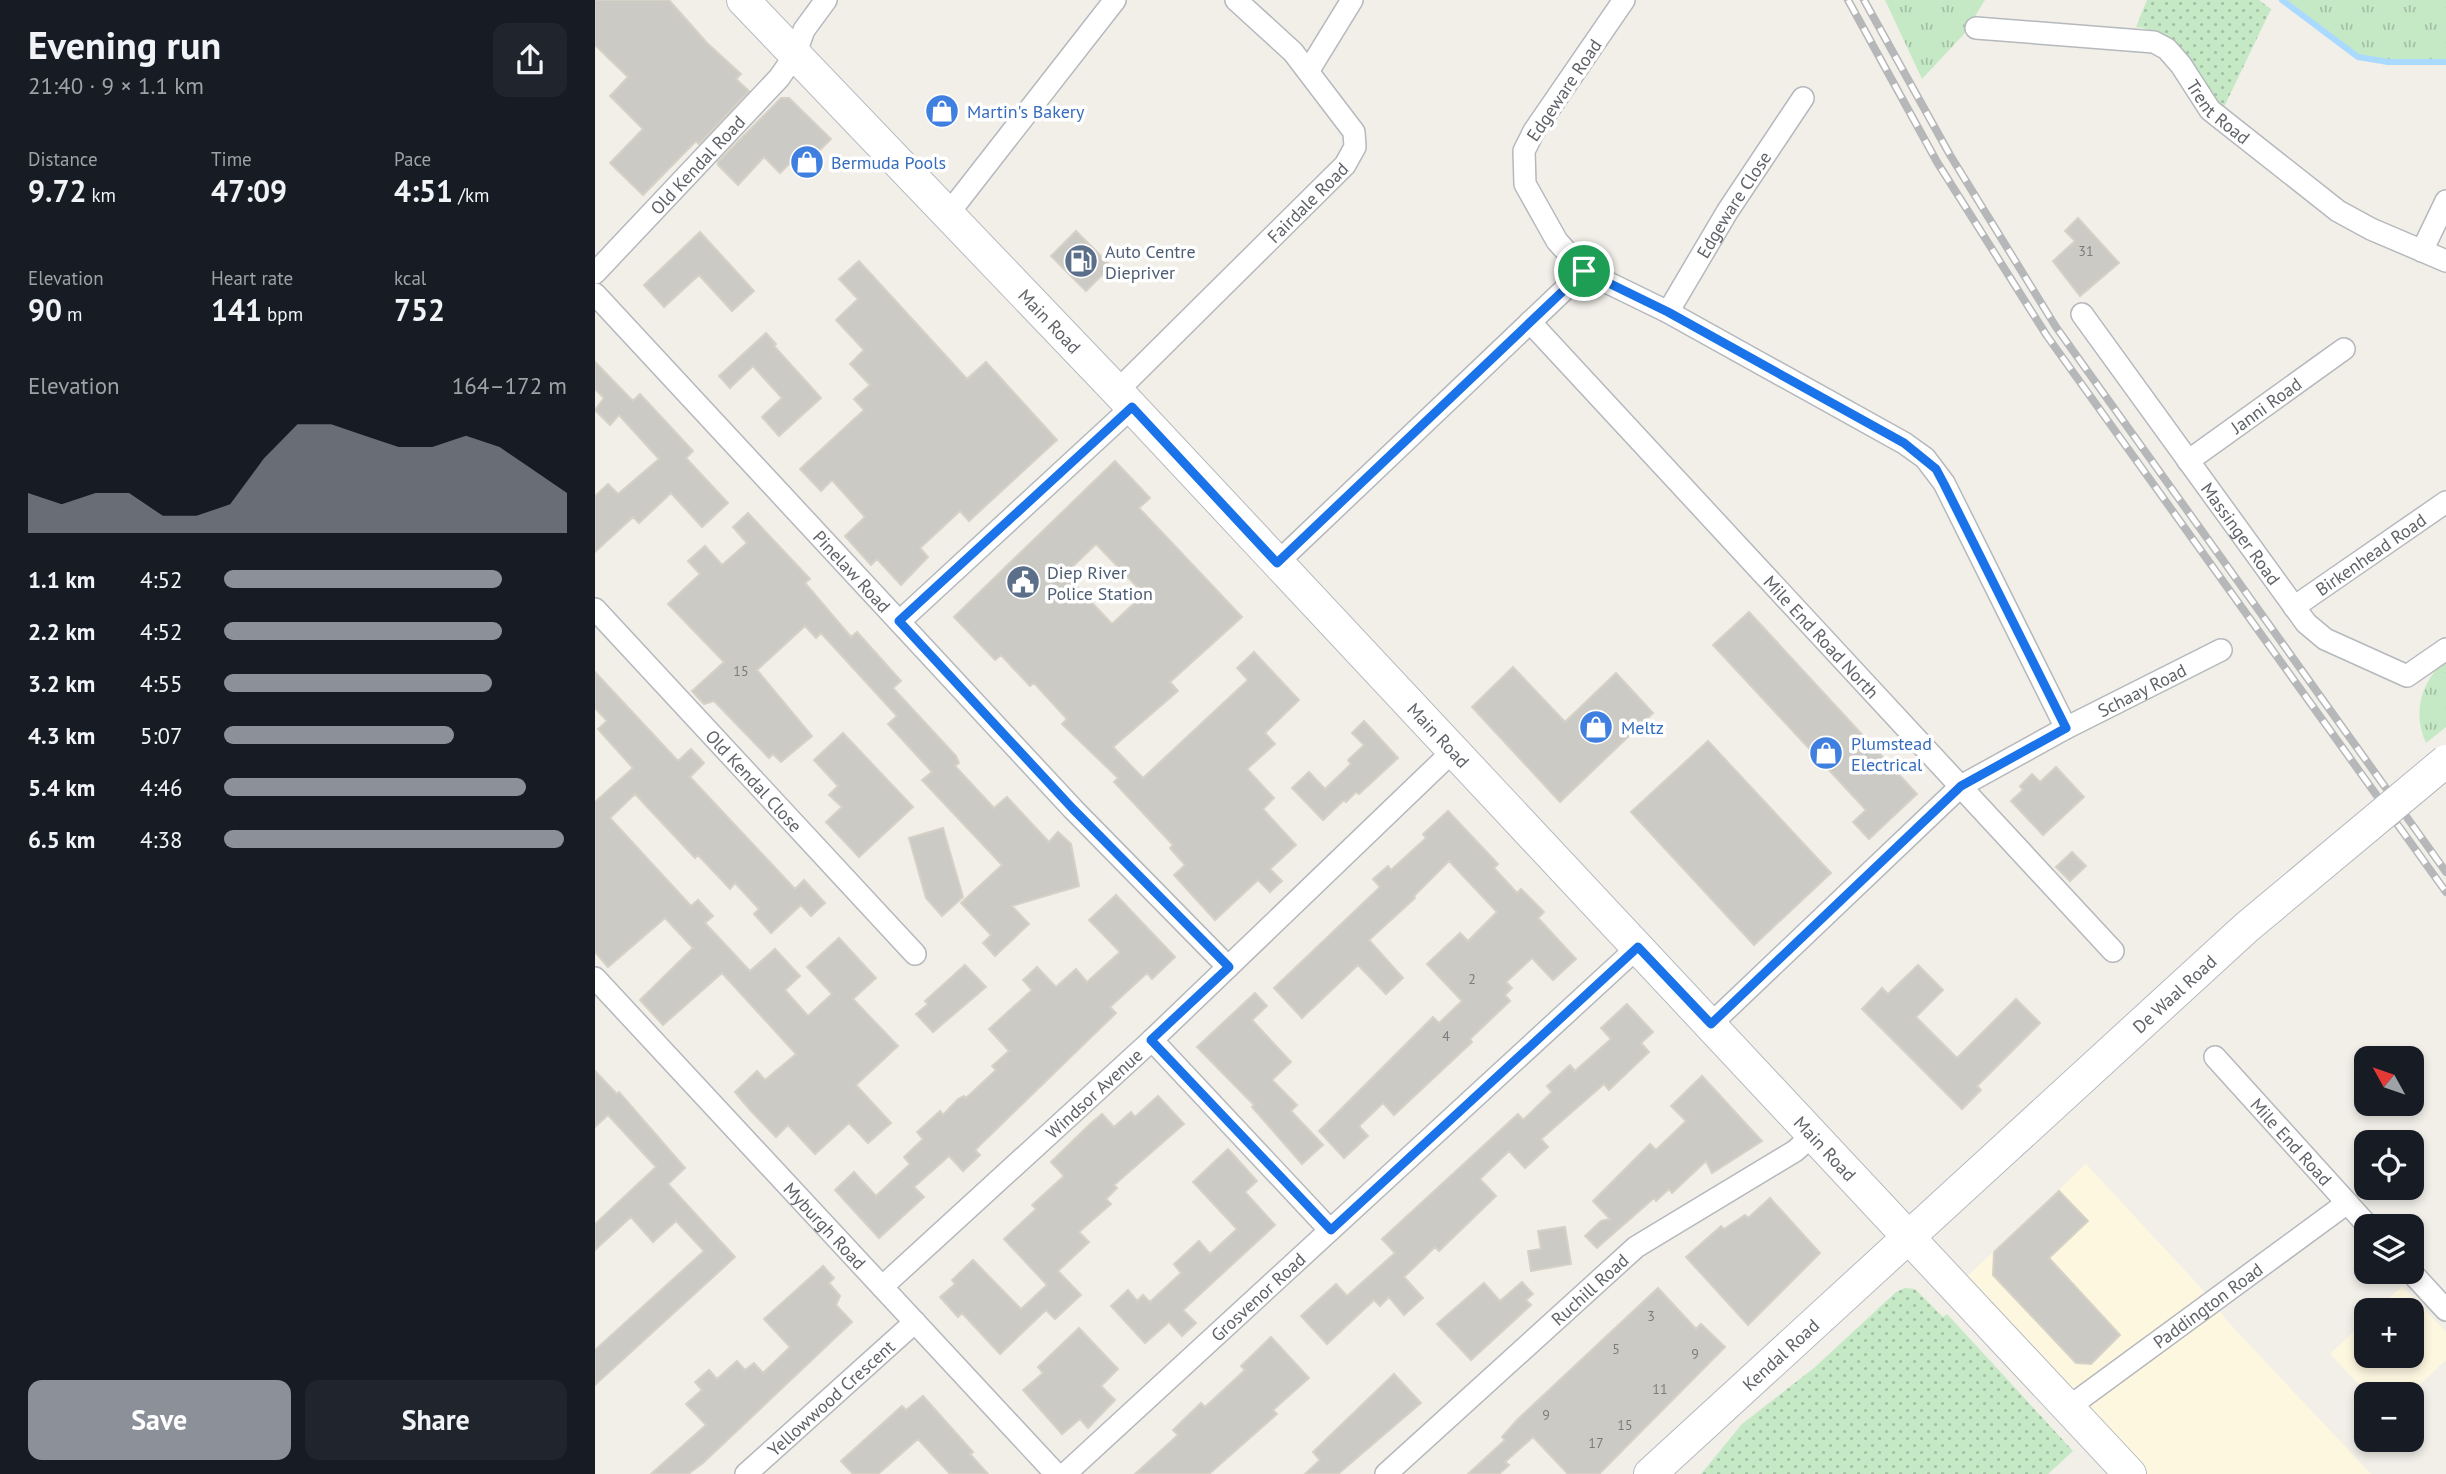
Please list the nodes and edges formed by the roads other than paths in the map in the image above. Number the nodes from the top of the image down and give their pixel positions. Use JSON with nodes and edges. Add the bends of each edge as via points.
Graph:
{"nodes":[{"id":1,"x":743,"y":0,"type":"edge"},
{"id":2,"x":826,"y":0,"type":"edge"},
{"id":3,"x":1115,"y":0,"type":"edge"},
{"id":4,"x":1236,"y":0,"type":"edge"},
{"id":5,"x":1352,"y":0,"type":"edge"},
{"id":6,"x":1625,"y":0,"type":"edge"},
{"id":7,"x":1976,"y":27,"type":"dead end"},
{"id":8,"x":795,"y":55,"type":"junction"},
{"id":9,"x":1308,"y":70,"type":"junction"},
{"id":10,"x":1803,"y":98,"type":"dead end"},
{"id":11,"x":2446,"y":201,"type":"edge"},
{"id":12,"x":948,"y":214,"type":"junction"},
{"id":13,"x":2422,"y":251,"type":"junction"},
{"id":14,"x":2446,"y":261,"type":"edge"},
{"id":15,"x":1584,"y":271,"type":"junction"},
{"id":16,"x":595,"y":273,"type":"edge"},
{"id":17,"x":595,"y":294,"type":"edge"},
{"id":18,"x":1668,"y":312,"type":"junction"},
{"id":19,"x":2083,"y":314,"type":"dead end"},
{"id":20,"x":1529,"y":322,"type":"junction"},
{"id":21,"x":2344,"y":349,"type":"dead end"},
{"id":22,"x":1125,"y":399,"type":"junction"},
{"id":23,"x":2189,"y":461,"type":"junction"},
{"id":24,"x":2446,"y":502,"type":"edge"},
{"id":25,"x":1277,"y":563,"type":"junction"},
{"id":26,"x":2294,"y":607,"type":"junction"},
{"id":27,"x":595,"y":609,"type":"edge"},
{"id":28,"x":899,"y":621,"type":"junction"},
{"id":29,"x":2446,"y":649,"type":"edge"},
{"id":30,"x":2221,"y":650,"type":"dead end"},
{"id":31,"x":2066,"y":728,"type":"junction"},
{"id":32,"x":1454,"y":750,"type":"junction"},
{"id":33,"x":2446,"y":761,"type":"edge"},
{"id":34,"x":1961,"y":786,"type":"junction"},
{"id":35,"x":1638,"y":947,"type":"junction"},
{"id":36,"x":2113,"y":951,"type":"dead end"},
{"id":37,"x":915,"y":954,"type":"dead end"},
{"id":38,"x":1229,"y":967,"type":"junction"},
{"id":39,"x":595,"y":978,"type":"edge"},
{"id":40,"x":1711,"y":1024,"type":"junction"},
{"id":41,"x":1151,"y":1040,"type":"junction"},
{"id":42,"x":2215,"y":1057,"type":"dead end"},
{"id":43,"x":1813,"y":1135,"type":"junction"},
{"id":44,"x":2347,"y":1203,"type":"junction"},
{"id":45,"x":2357,"y":1214,"type":"edge"},
{"id":46,"x":1331,"y":1230,"type":"junction"},
{"id":47,"x":1911,"y":1237,"type":"junction"},
{"id":48,"x":2422,"y":1284,"type":"edge"},
{"id":49,"x":882,"y":1287,"type":"junction"},
{"id":50,"x":2446,"y":1310,"type":"edge"},
{"id":51,"x":915,"y":1322,"type":"junction"},
{"id":52,"x":2069,"y":1407,"type":"junction"},
{"id":53,"x":1051,"y":1472,"type":"edge"},
{"id":54,"x":746,"y":1474,"type":"edge"},
{"id":55,"x":1386,"y":1474,"type":"edge"},
{"id":56,"x":1650,"y":1474,"type":"edge"},
{"id":57,"x":2130,"y":1474,"type":"edge"}],
"edges":[{"from":1,"to":8,"type":"main road","name":"Main Road"},
{"from":2,"to":8,"type":"street","name":"Old Kendal Road","via":[[804,30]]},
{"from":3,"to":12,"type":"street"},
{"from":4,"to":9,"type":"street","name":"Fairdale Road"},
{"from":5,"to":9,"type":"street"},
{"from":6,"to":15,"type":"street","name":"Edgeware Road","via":[[1524,150],[1528,194],[1566,255]]},
{"from":7,"to":13,"type":"street","name":"Trent Road","via":[[2154,42],[2168,49],[2210,110],[2338,211]]},
{"from":8,"to":12,"type":"main road","name":"Main Road"},
{"from":8,"to":16,"type":"street","name":"Old Kendal Road","via":[[779,78]]},
{"from":9,"to":22,"type":"street","name":"Fairdale Road","via":[[1354,132],[1351,157]]},
{"from":10,"to":18,"type":"street","name":"Edgeware Close"},
{"from":11,"to":13,"type":"street"},
{"from":12,"to":22,"type":"main road","name":"Main Road"},
{"from":13,"to":14,"type":"street","name":"Trent Road"},
{"from":15,"to":18,"type":"street","name":"Edgeware Road"},
{"from":15,"to":20,"type":"street"},
{"from":17,"to":28,"type":"street","name":"Pinelaw Road"},
{"from":18,"to":31,"type":"street","name":"Edgeware Road","via":[[1904,443],[1936,469]]},
{"from":19,"to":23,"type":"street","name":"Massinger Road"},
{"from":20,"to":25,"type":"street"},
{"from":20,"to":34,"type":"street","name":"Mile End Road North"},
{"from":21,"to":23,"type":"street","name":"Janni Road"},
{"from":22,"to":25,"type":"main road","name":"Main Road"},
{"from":22,"to":28,"type":"street","name":"Fairdale Road"},
{"from":23,"to":26,"type":"street","name":"Massinger Road"},
{"from":24,"to":26,"type":"street","name":"Birkenhead Road"},
{"from":25,"to":32,"type":"main road","name":"Main Road"},
{"from":26,"to":29,"type":"street","name":"Massinger Road","via":[[2325,639],[2407,676]]},
{"from":27,"to":37,"type":"street","name":"Old Kendal Close"},
{"from":28,"to":38,"type":"street","name":"Pinelaw Road","via":[[1073,809]]},
{"from":30,"to":31,"type":"street","name":"Schaay Road"},
{"from":31,"to":34,"type":"street","name":"Schaay Road"},
{"from":32,"to":35,"type":"main road","name":"Main Road"},
{"from":32,"to":38,"type":"street","name":"Windsor Avenue"},
{"from":33,"to":47,"type":"main road","name":"De Waal Road","bridge":true,"via":[[2247,927]]},
{"from":34,"to":36,"type":"street","name":"Mile End Road North"},
{"from":34,"to":40,"type":"street","name":"Schaay Road"},
{"from":35,"to":40,"type":"main road","name":"Main Road"},
{"from":35,"to":46,"type":"street","name":"Grosvenor Road"},
{"from":38,"to":41,"type":"street","name":"Windsor Avenue"},
{"from":39,"to":49,"type":"street","name":"Myburgh Road"},
{"from":40,"to":43,"type":"main road","name":"Main Road"},
{"from":41,"to":46,"type":"street"},
{"from":41,"to":49,"type":"street","name":"Windsor Avenue"},
{"from":42,"to":44,"type":"street","name":"Mile End Road"},
{"from":43,"to":47,"type":"main road","name":"Main Road"},
{"from":43,"to":55,"type":"street","name":"Ruchill Road","via":[[1795,1151],[1636,1247]]},
{"from":44,"to":45,"type":"street","name":"Mile End Road"},
{"from":44,"to":52,"type":"street","name":"Paddington Road"},
{"from":46,"to":53,"type":"street","name":"Grosvenor Road"},
{"from":47,"to":52,"type":"main road","name":"Main Road"},
{"from":47,"to":56,"type":"main road","name":"Kendal Road"},
{"from":48,"to":50,"type":"street"},
{"from":49,"to":51,"type":"street","name":"Myburgh Road"},
{"from":51,"to":53,"type":"street","name":"Myburgh Road"},
{"from":51,"to":54,"type":"street","name":"Yellowwood Crescent"},
{"from":52,"to":57,"type":"main road","name":"Main Road"}]}
